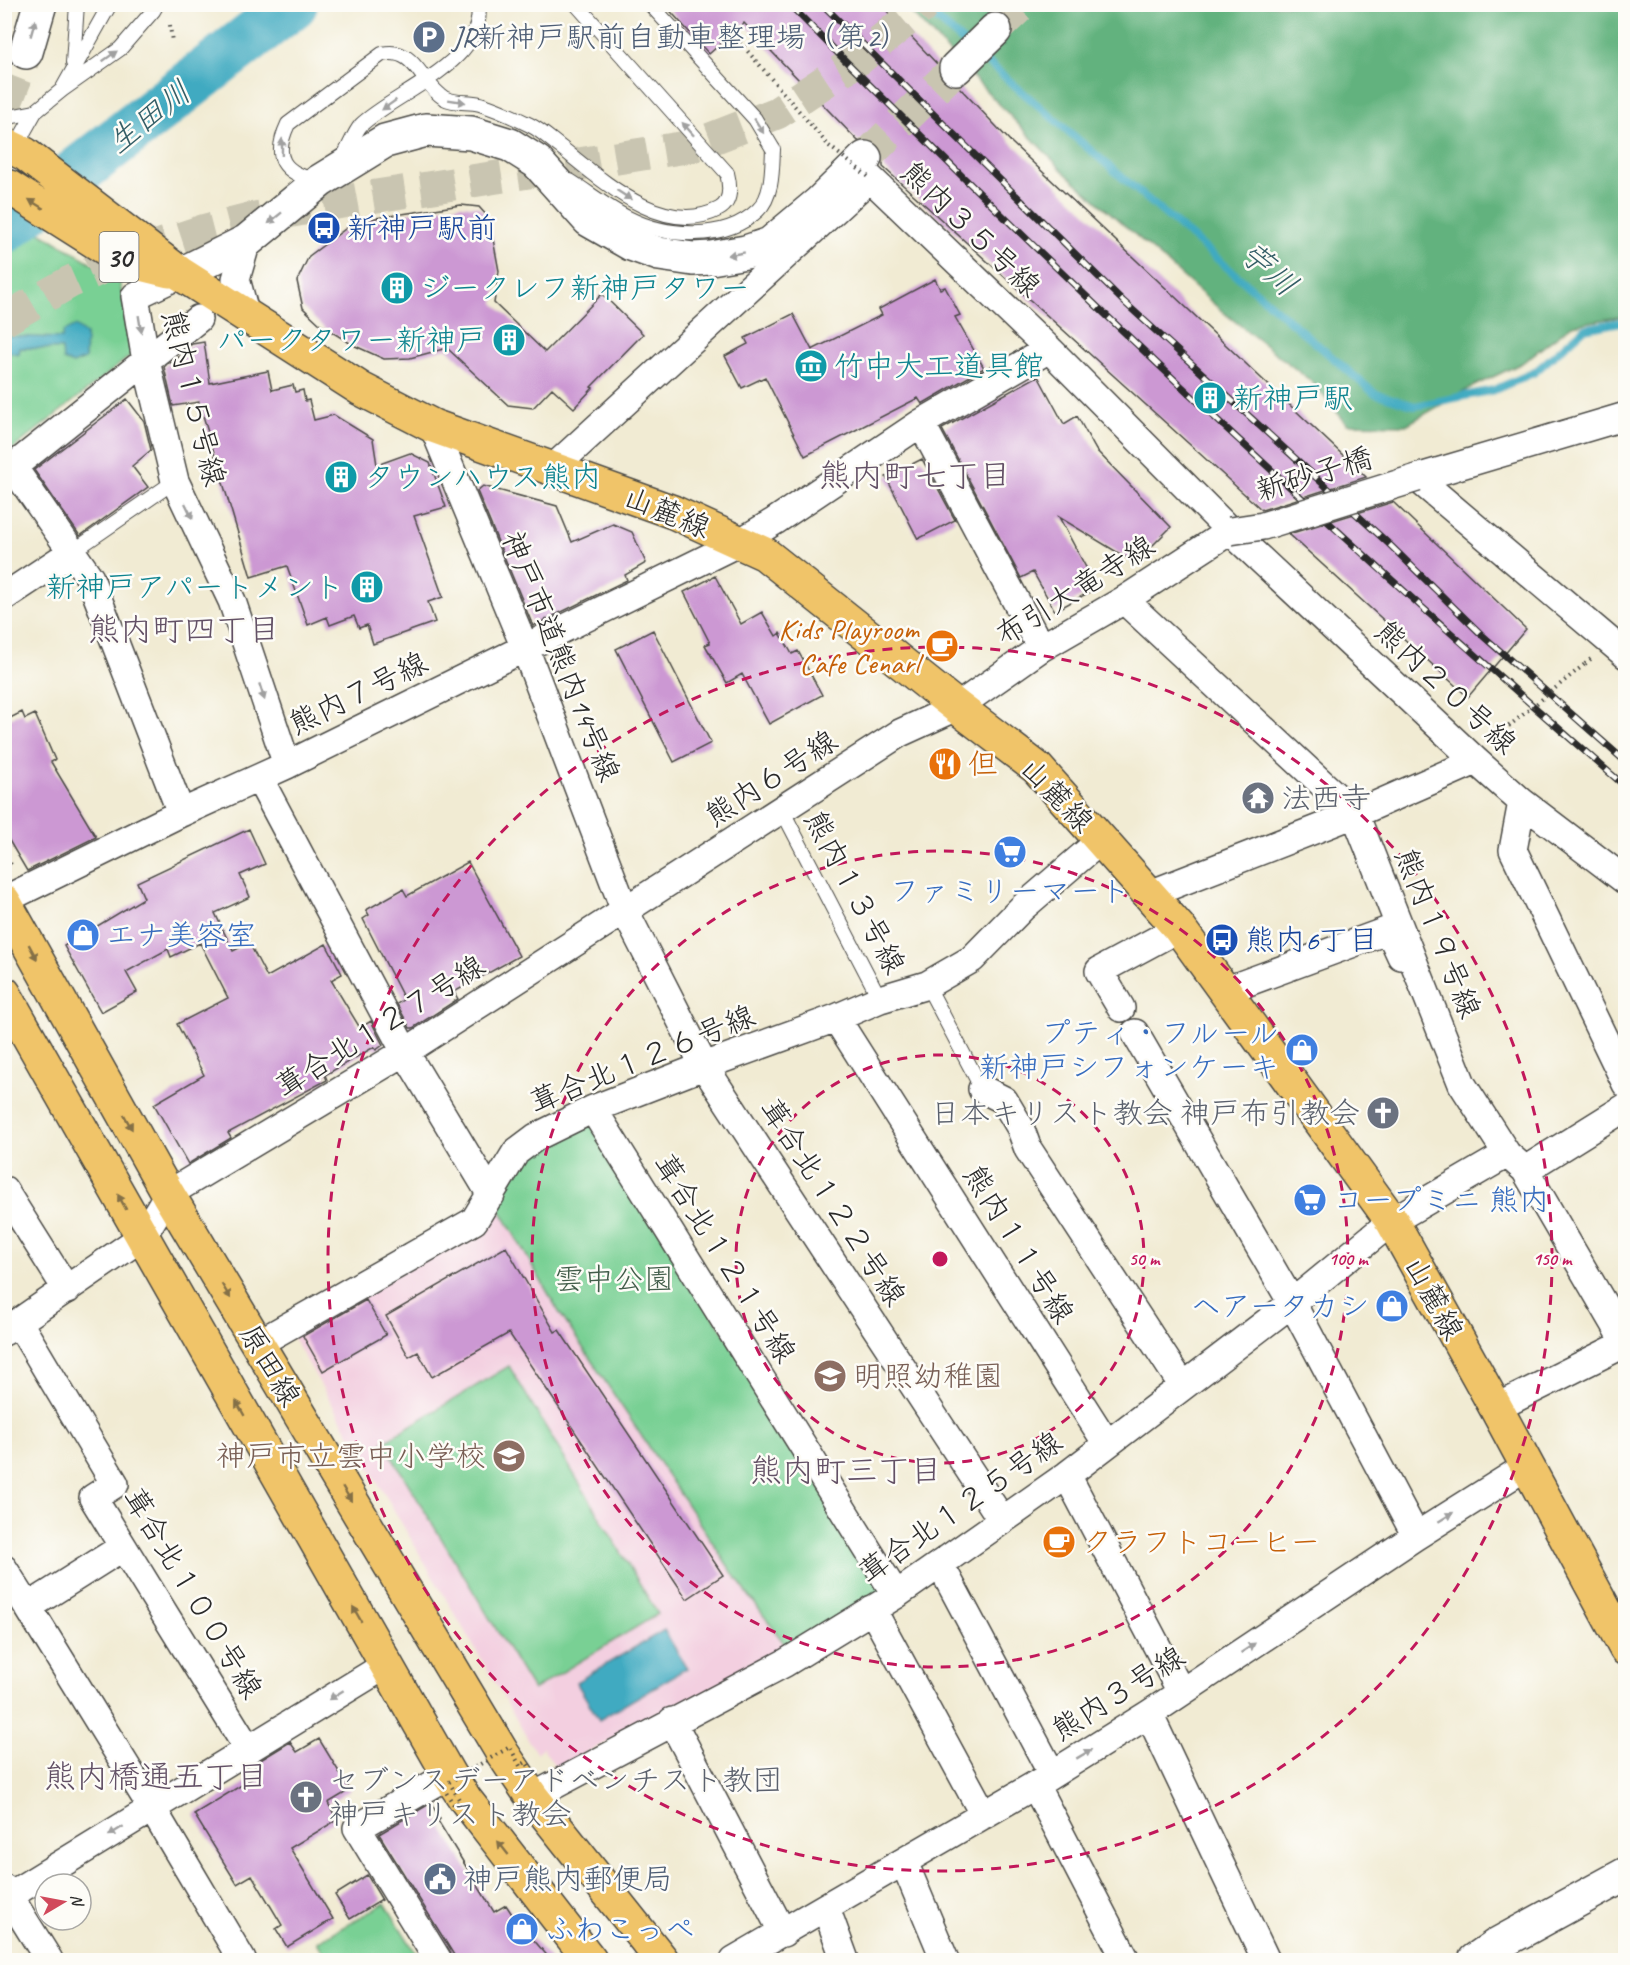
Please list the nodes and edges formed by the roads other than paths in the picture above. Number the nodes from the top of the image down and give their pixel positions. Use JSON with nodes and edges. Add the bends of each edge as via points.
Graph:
{"nodes":[{"id":1,"x":39,"y":4,"type":"edge"},
{"id":2,"x":77,"y":4,"type":"edge"},
{"id":3,"x":110,"y":4,"type":"edge"},
{"id":4,"x":157,"y":4,"type":"edge"},
{"id":5,"x":478,"y":4,"type":"edge"},
{"id":6,"x":576,"y":4,"type":"edge"},
{"id":7,"x":650,"y":4,"type":"edge"},
{"id":8,"x":26,"y":52,"type":"tunnel mouth"},
{"id":9,"x":72,"y":69,"type":"junction"},
{"id":10,"x":425,"y":80,"type":"junction"},
{"id":11,"x":62,"y":90,"type":"junction"},
{"id":12,"x":35,"y":112,"type":"junction"},
{"id":13,"x":4,"y":118,"type":"edge"},
{"id":14,"x":22,"y":154,"type":"edge"},
{"id":15,"x":537,"y":162,"type":"junction"},
{"id":16,"x":867,"y":168,"type":"junction"},
{"id":17,"x":328,"y":175,"type":"junction"},
{"id":18,"x":7,"y":187,"type":"edge"},
{"id":19,"x":76,"y":212,"type":"junction"},
{"id":20,"x":247,"y":241,"type":"junction"},
{"id":21,"x":181,"y":274,"type":"junction"},
{"id":22,"x":246,"y":316,"type":"junction"},
{"id":23,"x":198,"y":319,"type":"dead end"},
{"id":24,"x":1049,"y":349,"type":"junction"},
{"id":25,"x":146,"y":361,"type":"junction"},
{"id":26,"x":1626,"y":416,"type":"edge"},
{"id":27,"x":921,"y":423,"type":"junction"},
{"id":28,"x":433,"y":426,"type":"junction"},
{"id":29,"x":552,"y":469,"type":"junction"},
{"id":30,"x":9,"y":470,"type":"edge"},
{"id":31,"x":1417,"y":478,"type":"junction"},
{"id":32,"x":174,"y":481,"type":"junction"},
{"id":33,"x":1230,"y":531,"type":"junction"},
{"id":34,"x":740,"y":542,"type":"junction"},
{"id":35,"x":72,"y":552,"type":"junction"},
{"id":36,"x":4,"y":597,"type":"edge"},
{"id":37,"x":1124,"y":600,"type":"junction"},
{"id":38,"x":1620,"y":640,"type":"edge"},
{"id":39,"x":525,"y":648,"type":"junction"},
{"id":40,"x":1041,"y":648,"type":"junction"},
{"id":41,"x":957,"y":707,"type":"junction"},
{"id":42,"x":1476,"y":761,"type":"junction"},
{"id":43,"x":287,"y":765,"type":"junction"},
{"id":44,"x":259,"y":778,"type":"junction"},
{"id":45,"x":1521,"y":802,"type":"junction"},
{"id":46,"x":782,"y":810,"type":"junction"},
{"id":47,"x":181,"y":813,"type":"junction"},
{"id":48,"x":1355,"y":814,"type":"junction"},
{"id":49,"x":1101,"y":840,"type":"junction"},
{"id":50,"x":1625,"y":880,"type":"edge"},
{"id":51,"x":1150,"y":894,"type":"junction"},
{"id":52,"x":4,"y":901,"type":"edge"},
{"id":53,"x":625,"y":911,"type":"junction"},
{"id":54,"x":1179,"y":928,"type":"junction"},
{"id":55,"x":1409,"y":950,"type":"junction"},
{"id":56,"x":927,"y":985,"type":"junction"},
{"id":57,"x":1224,"y":991,"type":"junction"},
{"id":58,"x":4,"y":993,"type":"edge"},
{"id":59,"x":880,"y":999,"type":"junction"},
{"id":60,"x":1121,"y":1008,"type":"dead end"},
{"id":61,"x":836,"y":1018,"type":"junction"},
{"id":62,"x":1135,"y":1033,"type":"dead end"},
{"id":63,"x":405,"y":1052,"type":"junction"},
{"id":64,"x":704,"y":1066,"type":"junction"},
{"id":65,"x":1626,"y":1084,"type":"edge"},
{"id":66,"x":982,"y":1089,"type":"joint"},
{"id":67,"x":1626,"y":1107,"type":"edge"},
{"id":68,"x":593,"y":1109,"type":"junction"},
{"id":69,"x":1516,"y":1162,"type":"junction"},
{"id":70,"x":4,"y":1191,"type":"edge"},
{"id":71,"x":168,"y":1194,"type":"junction"},
{"id":72,"x":491,"y":1195,"type":"junction"},
{"id":73,"x":1392,"y":1221,"type":"junction"},
{"id":74,"x":142,"y":1237,"type":"junction"},
{"id":75,"x":67,"y":1290,"type":"junction"},
{"id":76,"x":1292,"y":1303,"type":"junction"},
{"id":77,"x":12,"y":1328,"type":"edge"},
{"id":78,"x":1626,"y":1343,"type":"edge"},
{"id":79,"x":257,"y":1344,"type":"junction"},
{"id":80,"x":1183,"y":1386,"type":"junction"},
{"id":81,"x":1496,"y":1408,"type":"junction"},
{"id":82,"x":1107,"y":1444,"type":"junction"},
{"id":83,"x":1527,"y":1466,"type":"junction"},
{"id":84,"x":1067,"y":1475,"type":"junction"},
{"id":85,"x":1002,"y":1520,"type":"junction"},
{"id":86,"x":1416,"y":1536,"type":"junction"},
{"id":87,"x":123,"y":1547,"type":"junction"},
{"id":88,"x":940,"y":1564,"type":"junction"},
{"id":89,"x":4,"y":1569,"type":"edge"},
{"id":90,"x":896,"y":1594,"type":"junction"},
{"id":91,"x":28,"y":1607,"type":"junction"},
{"id":92,"x":872,"y":1609,"type":"junction"},
{"id":93,"x":1626,"y":1648,"type":"edge"},
{"id":94,"x":386,"y":1665,"type":"junction"},
{"id":95,"x":1181,"y":1692,"type":"junction"},
{"id":96,"x":1149,"y":1714,"type":"junction"},
{"id":97,"x":672,"y":1721,"type":"junction"},
{"id":98,"x":248,"y":1749,"type":"junction"},
{"id":99,"x":1043,"y":1779,"type":"junction"},
{"id":100,"x":450,"y":1781,"type":"junction"},
{"id":101,"x":532,"y":1785,"type":"junction"},
{"id":102,"x":152,"y":1808,"type":"junction"},
{"id":103,"x":984,"y":1815,"type":"junction"},
{"id":104,"x":904,"y":1862,"type":"junction"},
{"id":105,"x":1626,"y":1874,"type":"edge"},
{"id":106,"x":6,"y":1894,"type":"edge"},
{"id":107,"x":826,"y":1908,"type":"junction"},
{"id":108,"x":783,"y":1933,"type":"junction"},
{"id":109,"x":48,"y":1960,"type":"edge"},
{"id":110,"x":242,"y":1960,"type":"edge"},
{"id":111,"x":438,"y":1960,"type":"edge"},
{"id":112,"x":590,"y":1960,"type":"edge"},
{"id":113,"x":662,"y":1960,"type":"edge"},
{"id":114,"x":734,"y":1960,"type":"edge"},
{"id":115,"x":846,"y":1960,"type":"edge"},
{"id":116,"x":945,"y":1960,"type":"edge"},
{"id":117,"x":1126,"y":1960,"type":"edge"},
{"id":118,"x":1266,"y":1960,"type":"edge"},
{"id":119,"x":1475,"y":1960,"type":"edge"}],
"edges":[{"from":8,"to":1,"type":"street","one_way":true},
{"from":2,"to":9,"type":"lane"},
{"from":3,"to":9,"type":"lane"},
{"from":11,"to":4,"type":"lane","one_way":true,"via":[[120,49]]},
{"from":5,"to":10,"type":"lane","via":[[475,32],[461,54]]},
{"from":10,"to":6,"type":"lane","one_way":true,"bridge":true,"via":[[447,99],[479,104],[533,127],[641,206],[688,217],[725,206],[730,184],[727,173]]},
{"from":7,"to":15,"type":"lane","one_way":true,"bridge":true,"via":[[755,119],[773,149],[770,187],[759,209],[717,230],[688,234],[655,228],[628,218]]},
{"from":9,"to":11,"type":"lane"},
{"from":10,"to":17,"type":"lane","one_way":true,"via":[[360,126]]},
{"from":17,"to":10,"type":"lane","one_way":true,"via":[[299,177],[287,168],[280,154],[288,124],[382,54],[402,54]]},
{"from":11,"to":12,"type":"lane"},
{"from":12,"to":13,"type":"lane"},
{"from":12,"to":14,"type":"lane","via":[[22,135]]},
{"from":14,"to":19,"type":"main road","number":"30"},
{"from":16,"to":15,"type":"street","one_way":true,"via":[[770,244],[746,252],[693,259],[659,254],[631,244],[589,220]]},
{"from":15,"to":17,"type":"street","via":[[510,145],[471,133],[426,130],[385,141]]},
{"from":16,"to":24,"type":"street","name":"熊内３５号線"},
{"from":16,"to":29,"type":"street","name":"熊内３５号線"},
{"from":17,"to":20,"type":"street","one_way":true},
{"from":19,"to":18,"type":"main road","number":"30","one_way":true},
{"from":19,"to":21,"type":"main road","number":"30"},
{"from":20,"to":21,"type":"street"},
{"from":20,"to":22,"type":"street","via":[[236,279]]},
{"from":21,"to":22,"type":"main road","name":"山麓線"},
{"from":21,"to":25,"type":"street","name":"熊内１５号線","one_way":true,"via":[[135,296]]},
{"from":22,"to":28,"type":"main road","name":"山麓線","via":[[361,389]]},
{"from":23,"to":25,"type":"street"},
{"from":24,"to":27,"type":"street","name":"熊内７号線"},
{"from":24,"to":33,"type":"street","name":"熊内３５号線"},
{"from":25,"to":30,"type":"street"},
{"from":25,"to":32,"type":"street","name":"熊内１５号線"},
{"from":26,"to":31,"type":"street"},
{"from":27,"to":34,"type":"street","name":"熊内７号線"},
{"from":27,"to":40,"type":"street"},
{"from":28,"to":29,"type":"main road","name":"山麓線"},
{"from":28,"to":39,"type":"street","name":"神戸市道熊内14号線"},
{"from":29,"to":34,"type":"main road","name":"山麓線","via":[[673,512]]},
{"from":30,"to":35,"type":"street"},
{"from":31,"to":33,"type":"street","name":"新砂子橋","bridge":true,"via":[[1263,526]]},
{"from":31,"to":38,"type":"street"},
{"from":32,"to":35,"type":"lane"},
{"from":32,"to":43,"type":"street","name":"熊内１５号線","one_way":true,"via":[[232,601]]},
{"from":33,"to":37,"type":"street","name":"布引大竜寺線"},
{"from":33,"to":42,"type":"street","name":"熊内２０号線"},
{"from":34,"to":39,"type":"street","name":"熊内７号線"},
{"from":34,"to":41,"type":"main road","name":"山麓線","via":[[765,554]]},
{"from":35,"to":36,"type":"street"},
{"from":35,"to":47,"type":"street","via":[[90,578]]},
{"from":37,"to":40,"type":"street","name":"布引大竜寺線"},
{"from":37,"to":48,"type":"street","name":"熊内１９号線"},
{"from":39,"to":43,"type":"street","name":"熊内７号線"},
{"from":39,"to":53,"type":"street","name":"神戸市道熊内14号線"},
{"from":40,"to":41,"type":"street","name":"布引大竜寺線"},
{"from":41,"to":46,"type":"street","name":"熊内６号線","via":[[900,733]]},
{"from":41,"to":49,"type":"main road","name":"山麓線","via":[[1037,768]]},
{"from":42,"to":45,"type":"street","name":"熊内２０号線"},
{"from":42,"to":48,"type":"street"},
{"from":43,"to":44,"type":"street","name":"熊内７号線"},
{"from":44,"to":47,"type":"street","name":"熊内７号線"},
{"from":44,"to":63,"type":"street"},
{"from":45,"to":50,"type":"street","name":"熊内２０号線"},
{"from":45,"to":65,"type":"street","via":[[1513,850]]},
{"from":46,"to":53,"type":"street","name":"熊内６号線"},
{"from":46,"to":59,"type":"lane","name":"熊内１３号線"},
{"from":47,"to":52,"type":"street","name":"熊内７号線"},
{"from":48,"to":51,"type":"street"},
{"from":48,"to":55,"type":"street","name":"熊内１９号線"},
{"from":49,"to":51,"type":"main road","name":"山麓線"},
{"from":49,"to":56,"type":"street","name":"葺合北１２６号線","via":[[1022,908],[972,959]]},
{"from":51,"to":54,"type":"main road","name":"山麓線"},
{"from":52,"to":71,"type":"main road","name":"原田線","one_way":true},
{"from":53,"to":63,"type":"street","name":"葺合北１２７号線"},
{"from":53,"to":64,"type":"street","name":"葺合北１２２号線"},
{"from":54,"to":57,"type":"main road","name":"山麓線"},
{"from":54,"to":60,"type":"street","via":[[1099,971]]},
{"from":55,"to":57,"type":"street","via":[[1401,956],[1389,930]]},
{"from":55,"to":69,"type":"street","name":"熊内１９号線","via":[[1462,1084]]},
{"from":56,"to":59,"type":"street","name":"葺合北１２６号線"},
{"from":56,"to":66,"type":"lane"},
{"from":57,"to":73,"type":"main road","name":"山麓線"},
{"from":74,"to":58,"type":"main road","name":"原田線","one_way":true},
{"from":59,"to":61,"type":"street","name":"葺合北１２６号線"},
{"from":61,"to":64,"type":"street","name":"葺合北１２６号線"},
{"from":61,"to":82,"type":"street","name":"熊内１１号線"},
{"from":62,"to":76,"type":"street"},
{"from":63,"to":71,"type":"street","name":"葺合北１２７号線"},
{"from":63,"to":72,"type":"street"},
{"from":64,"to":68,"type":"street","name":"葺合北１２６号線"},
{"from":64,"to":85,"type":"street","name":"葺合北１２２号線"},
{"from":66,"to":80,"type":"street","via":[[1004,1100],[1028,1149]]},
{"from":67,"to":69,"type":"street","name":"葺合北１２５号線"},
{"from":68,"to":72,"type":"street","name":"葺合北１２６号線","via":[[536,1137],[516,1152]]},
{"from":68,"to":90,"type":"street","name":"葺合北１２１号線"},
{"from":69,"to":73,"type":"street","name":"葺合北１２５号線"},
{"from":69,"to":78,"type":"street","name":"熊内１９号線"},
{"from":70,"to":75,"type":"street"},
{"from":71,"to":74,"type":"street"},
{"from":71,"to":79,"type":"main road","name":"原田線","one_way":true},
{"from":72,"to":79,"type":"street","name":"葺合北１２６号線","via":[[474,1221]]},
{"from":73,"to":76,"type":"street","name":"葺合北１２５号線"},
{"from":73,"to":81,"type":"main road","name":"山麓線"},
{"from":74,"to":75,"type":"street"},
{"from":94,"to":74,"type":"main road","name":"原田線","one_way":true},
{"from":75,"to":77,"type":"street"},
{"from":76,"to":80,"type":"street","name":"葺合北１２５号線"},
{"from":76,"to":86,"type":"street"},
{"from":77,"to":87,"type":"street","name":"葺合北１００号線","via":[[115,1484],[93,1498]]},
{"from":78,"to":81,"type":"street"},
{"from":79,"to":101,"type":"main road","name":"原田線","one_way":true,"via":[[503,1754]]},
{"from":80,"to":82,"type":"street","name":"葺合北１２５号線"},
{"from":81,"to":83,"type":"main road","name":"山麓線"},
{"from":82,"to":84,"type":"street","name":"葺合北１２５号線"},
{"from":86,"to":83,"type":"street","name":"熊内３号線","one_way":true},
{"from":83,"to":93,"type":"main road","name":"山麓線"},
{"from":84,"to":85,"type":"street","name":"葺合北１２５号線"},
{"from":84,"to":95,"type":"street"},
{"from":85,"to":88,"type":"street","name":"葺合北１２５号線"},
{"from":95,"to":86,"type":"street","name":"熊内３号線","one_way":true},
{"from":87,"to":91,"type":"street"},
{"from":87,"to":98,"type":"street","name":"葺合北１００号線"},
{"from":88,"to":90,"type":"street","name":"葺合北１２５号線"},
{"from":88,"to":99,"type":"street"},
{"from":89,"to":91,"type":"street"},
{"from":90,"to":92,"type":"street","name":"葺合北１２５号線"},
{"from":91,"to":102,"type":"street"},
{"from":92,"to":97,"type":"street","name":"葺合北１２５号線","via":[[785,1663]]},
{"from":92,"to":103,"type":"street"},
{"from":94,"to":98,"type":"street","one_way":true},
{"from":94,"to":100,"type":"main road","name":"原田線"},
{"from":95,"to":96,"type":"street","name":"熊内３号線"},
{"from":99,"to":96,"type":"street","name":"熊内３号線","one_way":true},
{"from":96,"to":118,"type":"street"},
{"from":97,"to":101,"type":"street","name":"葺合北１２５号線"},
{"from":97,"to":108,"type":"street"},
{"from":98,"to":102,"type":"street"},
{"from":99,"to":103,"type":"street","name":"熊内３号線"},
{"from":99,"to":117,"type":"street"},
{"from":100,"to":111,"type":"street","via":[[357,1828]]},
{"from":112,"to":100,"type":"main road","name":"原田線","one_way":true},
{"from":101,"to":113,"type":"main road","name":"原田線"},
{"from":102,"to":106,"type":"street","one_way":true},
{"from":102,"to":110,"type":"street"},
{"from":103,"to":104,"type":"street","name":"熊内３号線"},
{"from":104,"to":107,"type":"street","name":"熊内３号線"},
{"from":104,"to":116,"type":"street"},
{"from":105,"to":119,"type":"street"},
{"from":106,"to":109,"type":"street"},
{"from":107,"to":108,"type":"street","name":"熊内３号線"},
{"from":107,"to":115,"type":"street"},
{"from":108,"to":114,"type":"street","name":"熊内３号線"}]}
